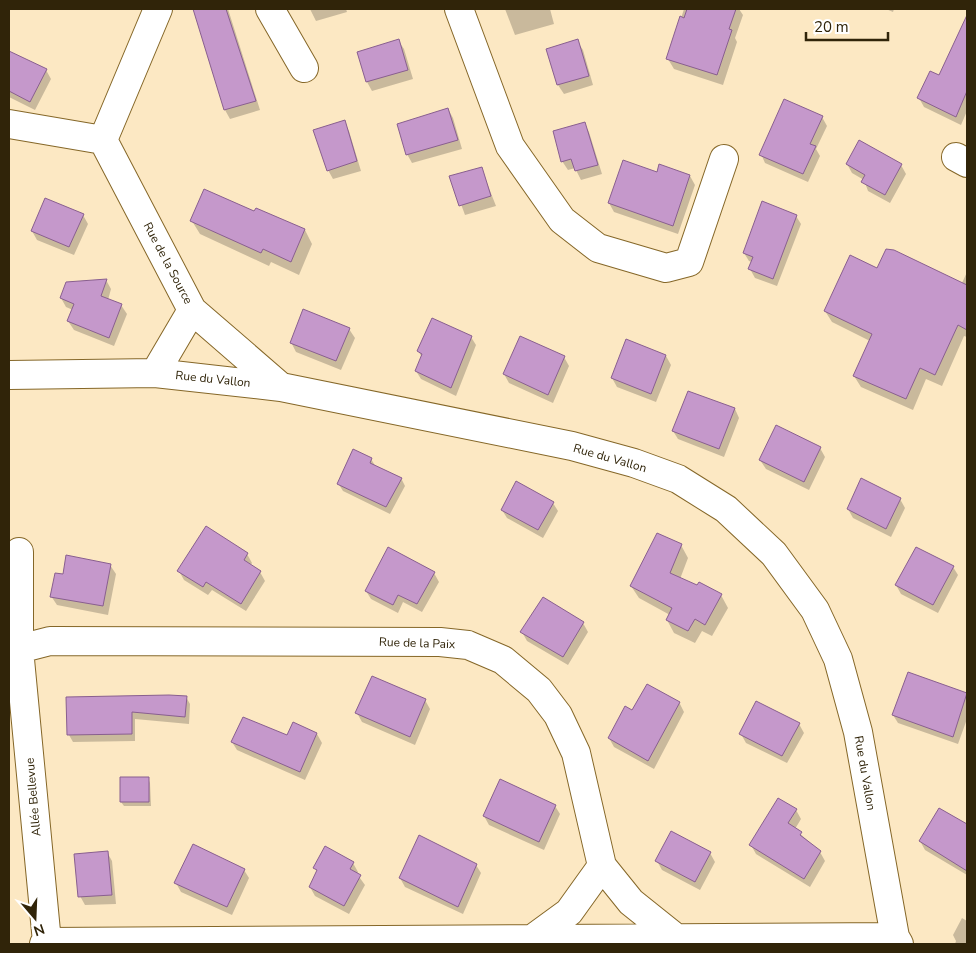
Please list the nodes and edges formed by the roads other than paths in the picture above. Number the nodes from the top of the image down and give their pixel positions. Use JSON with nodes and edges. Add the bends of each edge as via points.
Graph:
{"nodes":[{"id":1,"x":158,"y":9,"type":"edge"},
{"id":2,"x":270,"y":9,"type":"edge"},
{"id":3,"x":459,"y":9,"type":"edge"},
{"id":4,"x":304,"y":68,"type":"dead end"},
{"id":5,"x":9,"y":124,"type":"edge"},
{"id":6,"x":103,"y":140,"type":"junction"},
{"id":7,"x":724,"y":159,"type":"dead end"},
{"id":8,"x":192,"y":310,"type":"junction"},
{"id":9,"x":155,"y":373,"type":"junction"},
{"id":10,"x":9,"y":375,"type":"edge"},
{"id":11,"x":280,"y":387,"type":"junction"},
{"id":12,"x":19,"y":552,"type":"dead end"},
{"id":13,"x":19,"y":649,"type":"junction"},
{"id":14,"x":602,"y":866,"type":"junction"},
{"id":15,"x":676,"y":938,"type":"junction"},
{"id":16,"x":532,"y":939,"type":"junction"},
{"id":17,"x":897,"y":940,"type":"edge"},
{"id":18,"x":45,"y":943,"type":"edge"}],
"edges":[{"from":1,"to":6,"type":"street"},
{"from":2,"to":4,"type":"street"},
{"from":3,"to":7,"type":"street","via":[[510,146],[562,220],[598,248],[666,268],[689,262]]},
{"from":5,"to":6,"type":"street"},
{"from":6,"to":8,"type":"street","name":"Rue de la Source"},
{"from":8,"to":9,"type":"street"},
{"from":8,"to":11,"type":"street","name":"Rue de la Source"},
{"from":9,"to":10,"type":"street","name":"Rue du Vallon"},
{"from":9,"to":11,"type":"street","name":"Rue du Vallon"},
{"from":11,"to":17,"type":"street","name":"Rue du Vallon","via":[[572,446],[616,458],[678,480],[726,509],[774,554],[815,610],[838,659],[858,732]]},
{"from":12,"to":13,"type":"street","name":"Allée Bellevue"},
{"from":13,"to":14,"type":"street","name":"Rue de la Paix","via":[[50,641],[440,642],[468,645],[503,660],[539,690],[558,715],[576,753]]},
{"from":13,"to":18,"type":"street","name":"Allée Bellevue"},
{"from":14,"to":15,"type":"street","name":"Rue de la Paix","via":[[631,902]]},
{"from":14,"to":16,"type":"street","via":[[569,912]]},
{"from":15,"to":16,"type":"street"},
{"from":15,"to":17,"type":"street"},
{"from":16,"to":18,"type":"street"}]}
